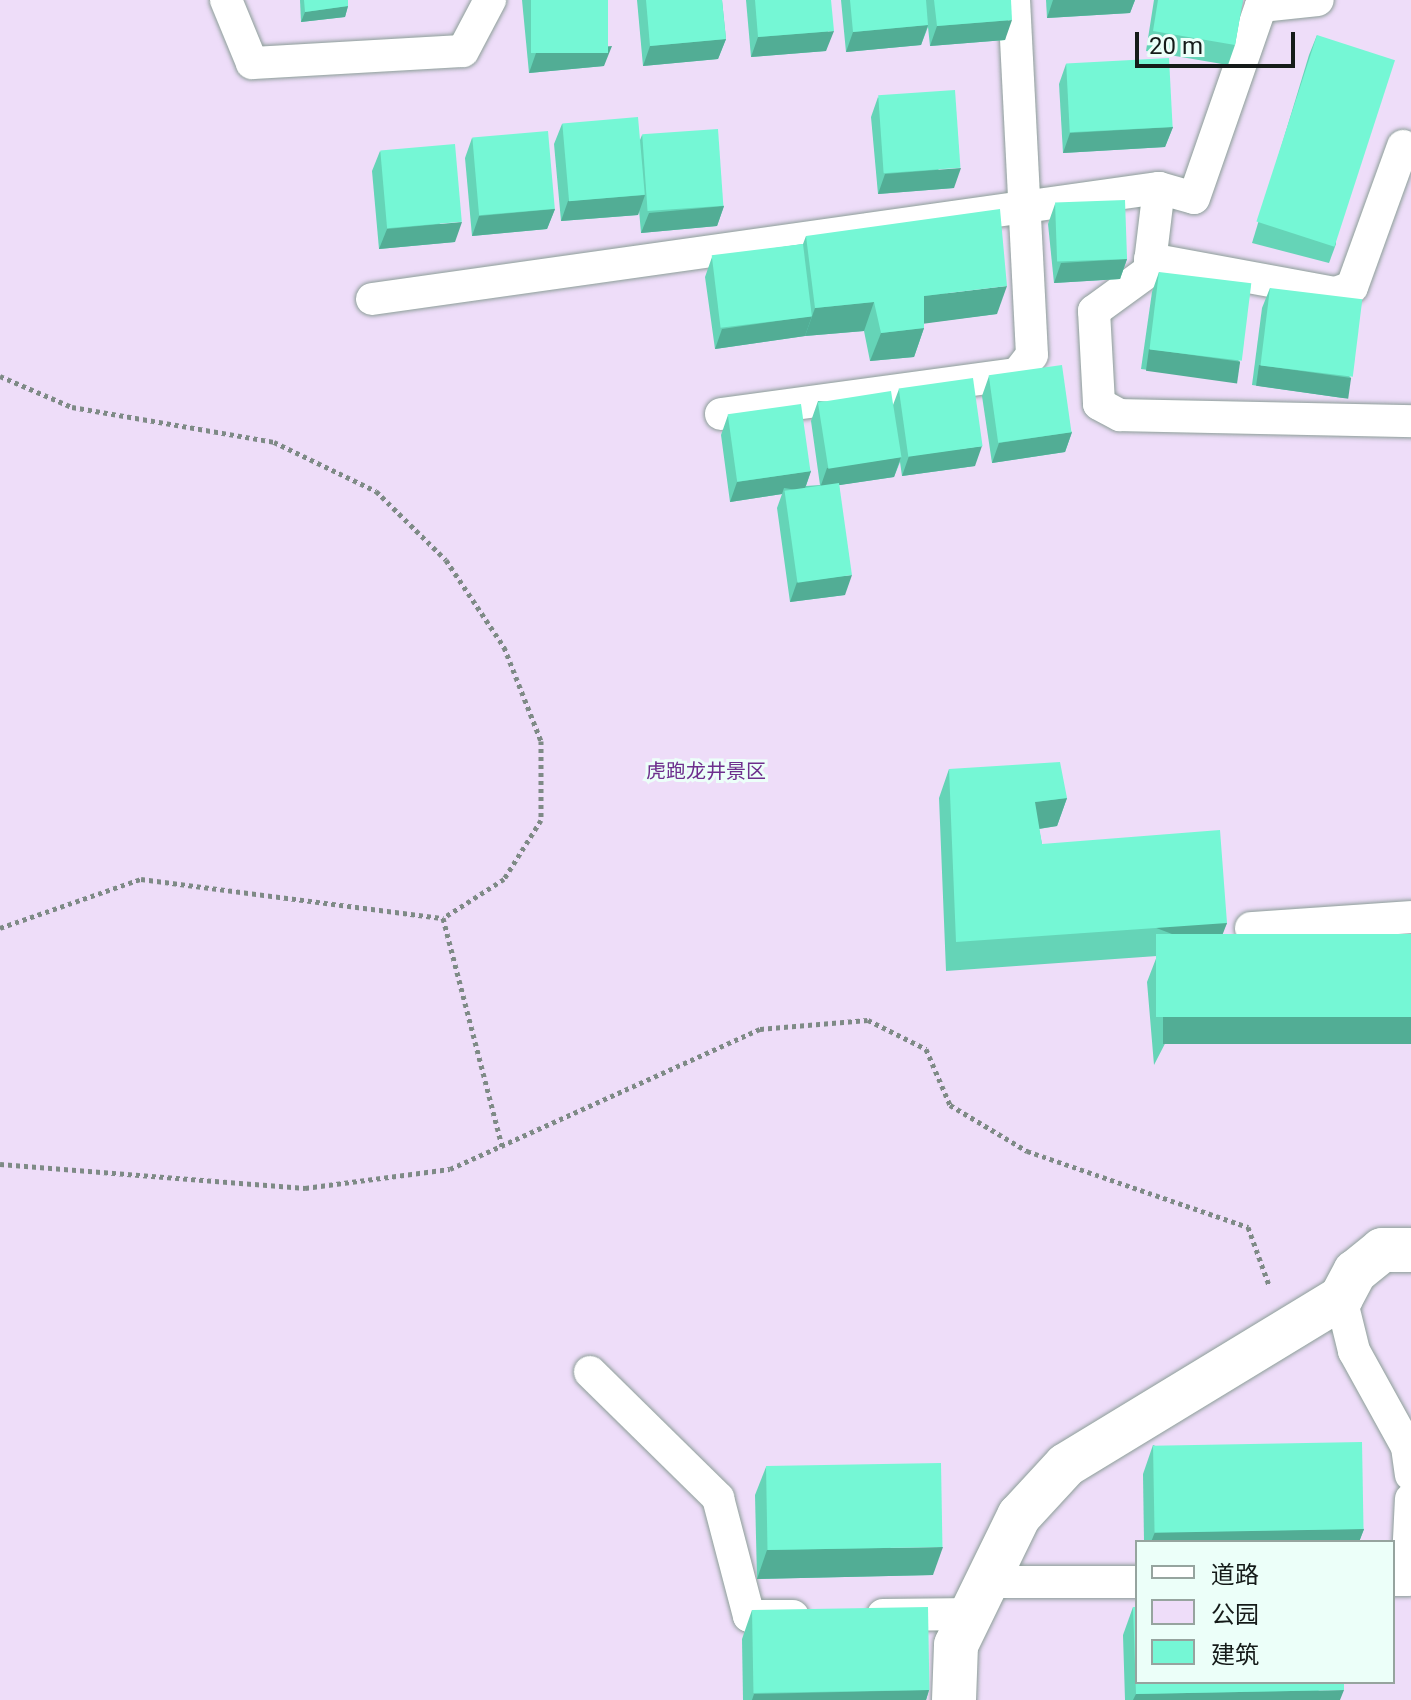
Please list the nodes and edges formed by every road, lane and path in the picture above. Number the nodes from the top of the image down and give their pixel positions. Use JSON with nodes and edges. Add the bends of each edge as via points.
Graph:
{"nodes":[{"id":1,"x":226,"y":0,"type":"edge"},
{"id":2,"x":490,"y":0,"type":"edge"},
{"id":3,"x":1014,"y":0,"type":"edge"},
{"id":4,"x":1318,"y":0,"type":"edge"},
{"id":5,"x":1403,"y":146,"type":"dead end"},
{"id":6,"x":1159,"y":188,"type":"junction"},
{"id":7,"x":1024,"y":206,"type":"junction"},
{"id":8,"x":1150,"y":259,"type":"junction"},
{"id":9,"x":372,"y":299,"type":"dead end"},
{"id":10,"x":0,"y":376,"type":"edge"},
{"id":11,"x":721,"y":414,"type":"dead end"},
{"id":12,"x":1411,"y":421,"type":"edge"},
{"id":13,"x":1411,"y":917,"type":"edge"},
{"id":14,"x":443,"y":918,"type":"junction"},
{"id":15,"x":0,"y":928,"type":"edge"},
{"id":16,"x":1251,"y":928,"type":"dead end"},
{"id":17,"x":502,"y":1146,"type":"junction"},
{"id":18,"x":0,"y":1164,"type":"edge"},
{"id":19,"x":1411,"y":1250,"type":"edge"},
{"id":20,"x":1341,"y":1298,"type":"junction"},
{"id":21,"x":1286,"y":1331,"type":"junction"},
{"id":22,"x":590,"y":1372,"type":"dead end"},
{"id":23,"x":1411,"y":1475,"type":"edge"},
{"id":24,"x":1411,"y":1499,"type":"edge"},
{"id":25,"x":1410,"y":1546,"type":"edge"},
{"id":26,"x":1395,"y":1580,"type":"edge"},
{"id":27,"x":1135,"y":1582,"type":"edge"},
{"id":28,"x":980,"y":1598,"type":"junction"},
{"id":29,"x":954,"y":1700,"type":"edge"}],
"edges":[{"from":1,"to":2,"type":"lane","via":[[252,63],[463,51]]},
{"from":3,"to":7,"type":"lane"},
{"from":4,"to":6,"type":"lane","via":[[1261,6],[1194,198]]},
{"from":5,"to":8,"type":"lane","via":[[1352,287],[1336,293]]},
{"from":6,"to":7,"type":"lane"},
{"from":6,"to":8,"type":"lane"},
{"from":7,"to":9,"type":"lane"},
{"from":7,"to":11,"type":"lane","via":[[1032,355],[1017,374]]},
{"from":8,"to":12,"type":"lane","via":[[1149,271],[1094,311],[1099,404],[1120,415]]},
{"from":10,"to":14,"type":"path","via":[[72,407],[274,442],[376,491],[446,560],[504,647],[541,741],[541,820],[504,879]]},
{"from":13,"to":16,"type":"lane"},
{"from":14,"to":15,"type":"path","via":[[141,879]]},
{"from":14,"to":17,"type":"path"},
{"from":17,"to":18,"type":"path","via":[[450,1169],[305,1188]]},
{"from":17,"to":21,"type":"path","via":[[760,1029],[868,1020],[926,1049],[950,1105],[1027,1151],[1248,1227]]},
{"from":19,"to":20,"type":"street","via":[[1382,1250],[1355,1272]]},
{"from":20,"to":21,"type":"street"},
{"from":20,"to":23,"type":"lane","via":[[1354,1351],[1407,1447]]},
{"from":21,"to":28,"type":"street","via":[[1066,1465],[1019,1516]]},
{"from":22,"to":28,"type":"lane","via":[[718,1498],[749,1616],[837,1615]]},
{"from":24,"to":25,"type":"lane"},
{"from":25,"to":26,"type":"lane","via":[[1407,1580]]},
{"from":27,"to":28,"type":"lane"},
{"from":28,"to":29,"type":"street","via":[[956,1645]]}]}
